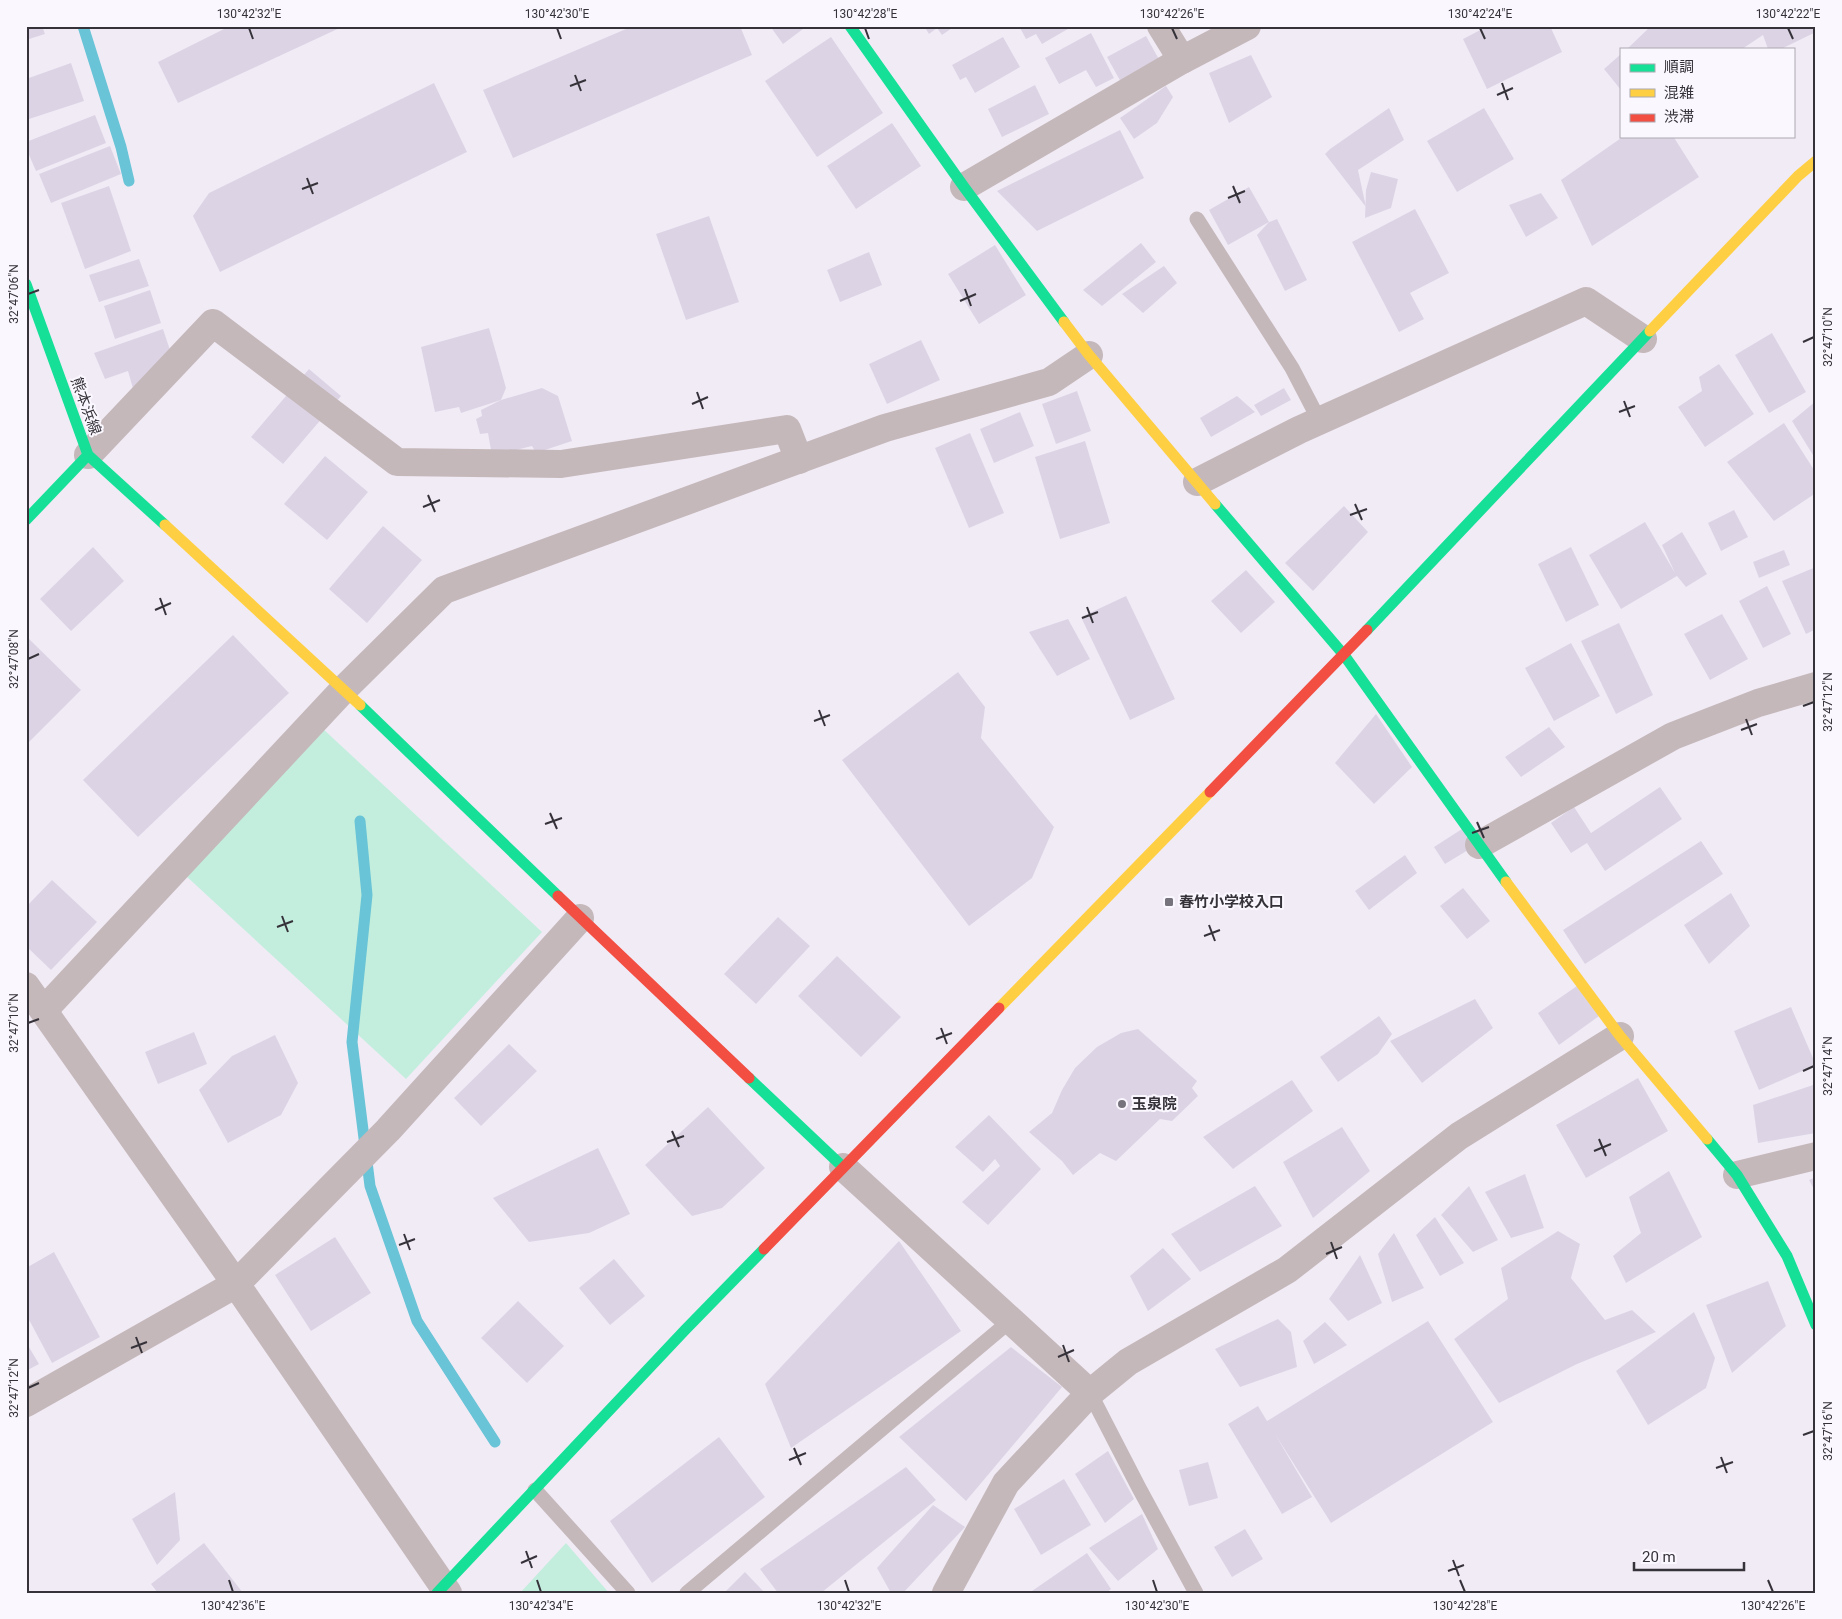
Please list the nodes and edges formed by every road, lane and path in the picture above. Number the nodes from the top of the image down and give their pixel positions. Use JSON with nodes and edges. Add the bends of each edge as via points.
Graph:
{"nodes":[{"id":1,"x":850,"y":26,"type":"edge"},
{"id":2,"x":1161,"y":26,"type":"edge"},
{"id":3,"x":1247,"y":26,"type":"edge"},
{"id":4,"x":1182,"y":60,"type":"junction"},
{"id":5,"x":1816,"y":161,"type":"edge"},
{"id":6,"x":964,"y":187,"type":"junction"},
{"id":7,"x":1197,"y":219,"type":"dead end"},
{"id":8,"x":26,"y":284,"type":"edge"},
{"id":9,"x":1643,"y":338,"type":"junction"},
{"id":10,"x":1089,"y":355,"type":"junction"},
{"id":11,"x":1320,"y":420,"type":"junction"},
{"id":12,"x":88,"y":455,"type":"junction"},
{"id":13,"x":799,"y":460,"type":"junction"},
{"id":14,"x":1197,"y":482,"type":"junction"},
{"id":15,"x":26,"y":520,"type":"edge"},
{"id":16,"x":1344,"y":655,"type":"junction"},
{"id":17,"x":1816,"y":686,"type":"edge"},
{"id":18,"x":344,"y":689,"type":"junction"},
{"id":19,"x":1479,"y":845,"type":"junction"},
{"id":20,"x":580,"y":918,"type":"junction"},
{"id":21,"x":26,"y":986,"type":"edge"},
{"id":22,"x":44,"y":1010,"type":"junction"},
{"id":23,"x":1620,"y":1036,"type":"junction"},
{"id":24,"x":1816,"y":1156,"type":"edge"},
{"id":25,"x":843,"y":1167,"type":"junction"},
{"id":26,"x":1737,"y":1175,"type":"junction"},
{"id":27,"x":236,"y":1284,"type":"junction"},
{"id":28,"x":1010,"y":1321,"type":"junction"},
{"id":29,"x":1816,"y":1324,"type":"edge"},
{"id":30,"x":1090,"y":1392,"type":"junction"},
{"id":31,"x":26,"y":1403,"type":"edge"},
{"id":32,"x":535,"y":1490,"type":"junction"},
{"id":33,"x":443,"y":1590,"type":"edge"},
{"id":34,"x":628,"y":1593,"type":"edge"},
{"id":35,"x":687,"y":1593,"type":"edge"},
{"id":36,"x":946,"y":1593,"type":"edge"},
{"id":37,"x":1196,"y":1593,"type":"edge"}],
"edges":[{"from":1,"to":6,"type":"street"},
{"from":2,"to":4,"type":"street"},
{"from":3,"to":4,"type":"street"},
{"from":4,"to":6,"type":"street"},
{"from":5,"to":9,"type":"street"},
{"from":6,"to":10,"type":"street"},
{"from":7,"to":11,"type":"lane","via":[[1292,368]]},
{"from":8,"to":12,"type":"street","name":"熊本浜線"},
{"from":9,"to":11,"type":"street","via":[[1586,301]]},
{"from":9,"to":16,"type":"street"},
{"from":10,"to":13,"type":"street","via":[[1049,382],[885,428]]},
{"from":10,"to":14,"type":"street"},
{"from":11,"to":14,"type":"street"},
{"from":12,"to":13,"type":"street","via":[[213,323],[397,462],[561,464],[787,428]]},
{"from":12,"to":15,"type":"street","name":"熊本浜線"},
{"from":12,"to":18,"type":"street"},
{"from":13,"to":18,"type":"street","via":[[444,590]]},
{"from":14,"to":16,"type":"street"},
{"from":16,"to":19,"type":"street"},
{"from":16,"to":25,"type":"street"},
{"from":17,"to":19,"type":"street","via":[[1758,703],[1673,736]]},
{"from":18,"to":20,"type":"street"},
{"from":18,"to":22,"type":"street"},
{"from":19,"to":23,"type":"street"},
{"from":20,"to":25,"type":"street"},
{"from":20,"to":27,"type":"street","via":[[388,1130]]},
{"from":21,"to":22,"type":"street"},
{"from":22,"to":27,"type":"street"},
{"from":23,"to":26,"type":"street"},
{"from":23,"to":30,"type":"street","via":[[1459,1136],[1287,1270],[1128,1362]]},
{"from":24,"to":26,"type":"street"},
{"from":25,"to":28,"type":"street"},
{"from":25,"to":32,"type":"street"},
{"from":26,"to":29,"type":"street","via":[[1787,1256]]},
{"from":27,"to":31,"type":"street"},
{"from":27,"to":33,"type":"street"},
{"from":28,"to":30,"type":"street"},
{"from":28,"to":35,"type":"lane"},
{"from":30,"to":36,"type":"street","via":[[1006,1483]]},
{"from":30,"to":37,"type":"lane"},
{"from":32,"to":33,"type":"street"},
{"from":32,"to":34,"type":"lane"}]}
